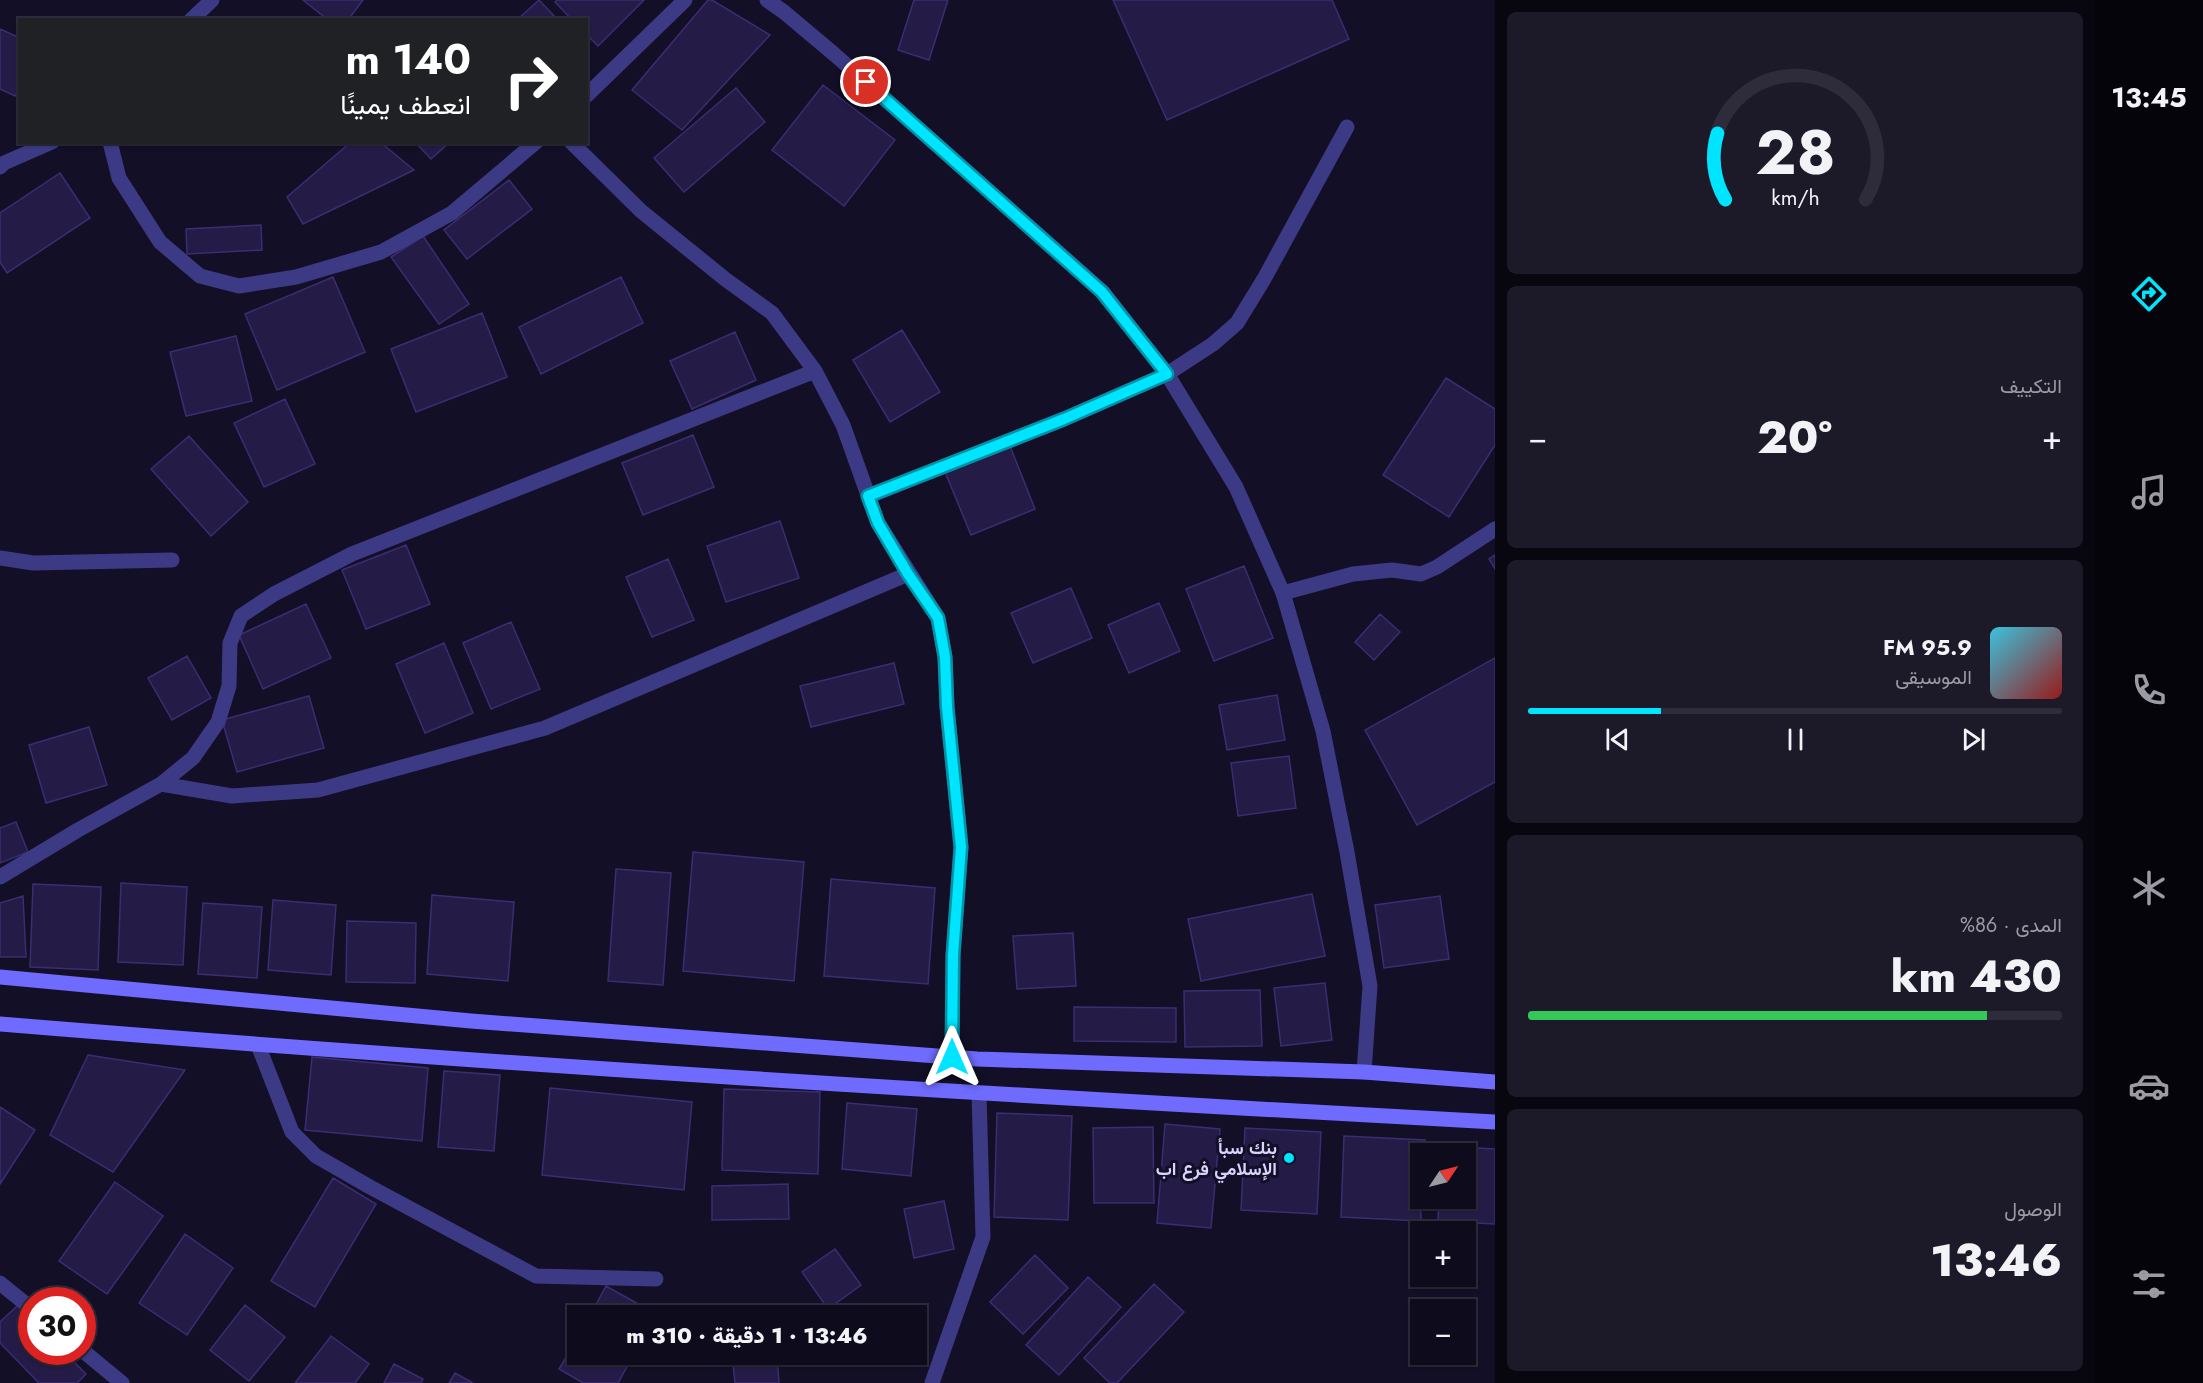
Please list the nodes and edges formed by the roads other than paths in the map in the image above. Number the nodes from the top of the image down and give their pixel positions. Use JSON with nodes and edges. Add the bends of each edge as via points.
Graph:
{"nodes":[{"id":1,"x":212,"y":0,"type":"edge"},
{"id":2,"x":685,"y":0,"type":"edge"},
{"id":3,"x":767,"y":0,"type":"edge"},
{"id":4,"x":194,"y":18,"type":"edge"},
{"id":5,"x":588,"y":94,"type":"edge"},
{"id":6,"x":1347,"y":127,"type":"dead end"},
{"id":7,"x":47,"y":144,"type":"edge"},
{"id":8,"x":110,"y":144,"type":"edge"},
{"id":9,"x":534,"y":144,"type":"edge"},
{"id":10,"x":573,"y":144,"type":"edge"},
{"id":11,"x":0,"y":167,"type":"edge"},
{"id":12,"x":815,"y":370,"type":"junction"},
{"id":13,"x":1167,"y":374,"type":"junction"},
{"id":14,"x":868,"y":496,"type":"junction"},
{"id":15,"x":1495,"y":529,"type":"edge"},
{"id":16,"x":0,"y":558,"type":"edge"},
{"id":17,"x":172,"y":560,"type":"dead end"},
{"id":18,"x":908,"y":574,"type":"junction"},
{"id":19,"x":1283,"y":593,"type":"junction"},
{"id":20,"x":161,"y":784,"type":"junction"},
{"id":21,"x":0,"y":878,"type":"edge"},
{"id":22,"x":0,"y":977,"type":"edge"},
{"id":23,"x":0,"y":1024,"type":"edge"},
{"id":24,"x":258,"y":1045,"type":"junction"},
{"id":25,"x":952,"y":1057,"type":"junction"},
{"id":26,"x":1365,"y":1072,"type":"junction"},
{"id":27,"x":1495,"y":1082,"type":"edge"},
{"id":28,"x":979,"y":1094,"type":"junction"},
{"id":29,"x":1495,"y":1122,"type":"edge"},
{"id":30,"x":656,"y":1279,"type":"dead end"},
{"id":31,"x":0,"y":1283,"type":"edge"},
{"id":32,"x":18,"y":1298,"type":"edge"},
{"id":33,"x":96,"y":1362,"type":"edge"},
{"id":34,"x":122,"y":1383,"type":"edge"},
{"id":35,"x":932,"y":1383,"type":"edge"}],
"edges":[{"from":1,"to":4,"type":"street"},
{"from":2,"to":5,"type":"street"},
{"from":3,"to":13,"type":"street","via":[[834,54],[1102,292]]},
{"from":6,"to":13,"type":"street","via":[[1237,323]]},
{"from":7,"to":11,"type":"street"},
{"from":8,"to":9,"type":"street","via":[[119,178],[160,242],[200,276],[239,286],[296,277],[381,252],[452,213]]},
{"from":10,"to":12,"type":"street","via":[[641,211],[772,313]]},
{"from":12,"to":14,"type":"street","via":[[843,425]]},
{"from":12,"to":20,"type":"street","via":[[352,554],[274,594],[241,616],[231,643],[230,686],[218,722],[194,758]]},
{"from":13,"to":14,"type":"street"},
{"from":13,"to":19,"type":"street","via":[[1236,487]]},
{"from":14,"to":18,"type":"street","via":[[878,523]]},
{"from":15,"to":19,"type":"street","via":[[1421,574],[1392,570],[1353,574]]},
{"from":16,"to":17,"type":"street","via":[[33,563]]},
{"from":18,"to":20,"type":"street","via":[[545,729],[318,790],[232,796]]},
{"from":18,"to":25,"type":"street","via":[[938,618],[945,657],[961,847],[953,955]]},
{"from":19,"to":26,"type":"street","via":[[1323,731],[1353,886],[1370,986]]},
{"from":20,"to":21,"type":"street"},
{"from":22,"to":25,"type":"street","via":[[471,1021]]},
{"from":23,"to":24,"type":"street"},
{"from":24,"to":28,"type":"street"},
{"from":24,"to":30,"type":"street","via":[[292,1132],[316,1156],[536,1276]]},
{"from":25,"to":26,"type":"street"},
{"from":26,"to":27,"type":"street"},
{"from":28,"to":29,"type":"street"},
{"from":28,"to":35,"type":"street","via":[[983,1237]]},
{"from":31,"to":32,"type":"street"},
{"from":33,"to":34,"type":"street"}]}
